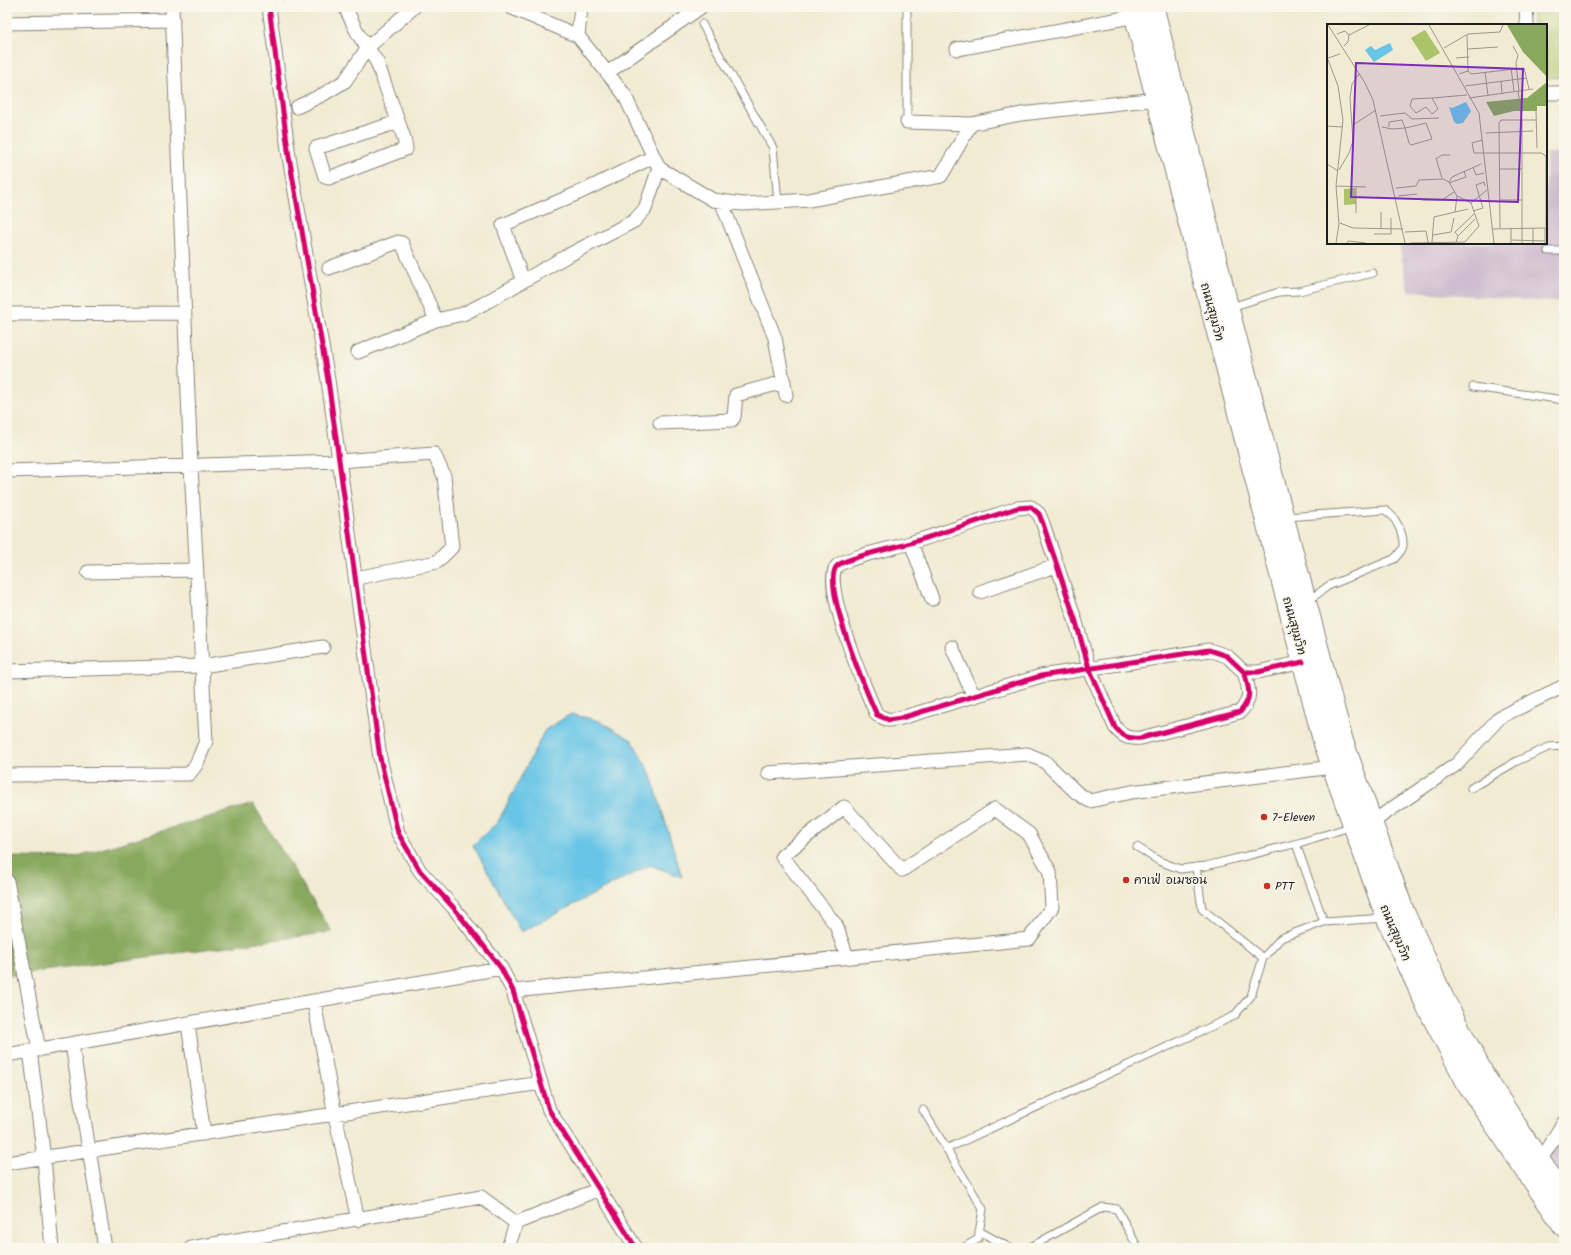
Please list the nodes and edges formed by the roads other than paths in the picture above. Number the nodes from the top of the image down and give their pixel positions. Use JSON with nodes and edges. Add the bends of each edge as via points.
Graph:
{"nodes":[{"id":1,"x":269,"y":7,"type":"edge"},
{"id":2,"x":345,"y":7,"type":"edge"},
{"id":3,"x":414,"y":7,"type":"edge"},
{"id":4,"x":510,"y":7,"type":"edge"},
{"id":5,"x":581,"y":7,"type":"edge"},
{"id":6,"x":701,"y":7,"type":"edge"},
{"id":7,"x":907,"y":7,"type":"edge"},
{"id":8,"x":1526,"y":7,"type":"edge"},
{"id":9,"x":173,"y":13,"type":"edge"},
{"id":10,"x":1143,"y":13,"type":"edge"},
{"id":11,"x":7,"y":23,"type":"edge"},
{"id":12,"x":702,"y":24,"type":"dead end"},
{"id":13,"x":1526,"y":24,"type":"edge"},
{"id":14,"x":578,"y":36,"type":"junction"},
{"id":15,"x":368,"y":47,"type":"junction"},
{"id":16,"x":957,"y":49,"type":"dead end"},
{"id":17,"x":607,"y":73,"type":"junction"},
{"id":18,"x":1547,"y":93,"type":"edge"},
{"id":19,"x":1564,"y":93,"type":"edge"},
{"id":20,"x":1157,"y":99,"type":"junction"},
{"id":21,"x":297,"y":107,"type":"dead end"},
{"id":22,"x":398,"y":122,"type":"junction"},
{"id":23,"x":907,"y":122,"type":"joint"},
{"id":24,"x":971,"y":124,"type":"junction"},
{"id":25,"x":656,"y":162,"type":"junction"},
{"id":26,"x":721,"y":201,"type":"junction"},
{"id":27,"x":778,"y":202,"type":"junction"},
{"id":28,"x":1548,"y":251,"type":"dead end"},
{"id":29,"x":1564,"y":251,"type":"edge"},
{"id":30,"x":329,"y":268,"type":"dead end"},
{"id":31,"x":1373,"y":273,"type":"dead end"},
{"id":32,"x":523,"y":281,"type":"junction"},
{"id":33,"x":1228,"y":308,"type":"junction"},
{"id":34,"x":185,"y":313,"type":"junction"},
{"id":35,"x":7,"y":314,"type":"edge"},
{"id":36,"x":436,"y":320,"type":"junction"},
{"id":37,"x":358,"y":352,"type":"dead end"},
{"id":38,"x":784,"y":382,"type":"junction"},
{"id":39,"x":1472,"y":387,"type":"dead end"},
{"id":40,"x":786,"y":395,"type":"dead end"},
{"id":41,"x":1564,"y":400,"type":"edge"},
{"id":42,"x":660,"y":423,"type":"dead end"},
{"id":43,"x":339,"y":461,"type":"junction"},
{"id":44,"x":191,"y":467,"type":"junction"},
{"id":45,"x":7,"y":471,"type":"edge"},
{"id":46,"x":1284,"y":517,"type":"junction"},
{"id":47,"x":911,"y":543,"type":"junction"},
{"id":48,"x":1056,"y":566,"type":"junction"},
{"id":49,"x":196,"y":570,"type":"junction"},
{"id":50,"x":88,"y":572,"type":"dead end"},
{"id":51,"x":356,"y":578,"type":"junction"},
{"id":52,"x":980,"y":592,"type":"dead end"},
{"id":53,"x":932,"y":599,"type":"dead end"},
{"id":54,"x":1306,"y":602,"type":"junction"},
{"id":55,"x":323,"y":647,"type":"dead end"},
{"id":56,"x":952,"y":647,"type":"dead end"},
{"id":57,"x":1303,"y":662,"type":"junction"},
{"id":58,"x":202,"y":666,"type":"junction"},
{"id":59,"x":1089,"y":668,"type":"junction"},
{"id":60,"x":7,"y":670,"type":"edge"},
{"id":61,"x":1244,"y":672,"type":"junction"},
{"id":62,"x":1564,"y":686,"type":"edge"},
{"id":63,"x":974,"y":697,"type":"junction"},
{"id":64,"x":1564,"y":746,"type":"edge"},
{"id":65,"x":1333,"y":767,"type":"junction"},
{"id":66,"x":768,"y":773,"type":"dead end"},
{"id":67,"x":7,"y":775,"type":"edge"},
{"id":68,"x":1471,"y":788,"type":"dead end"},
{"id":69,"x":1362,"y":824,"type":"junction"},
{"id":70,"x":1296,"y":844,"type":"junction"},
{"id":71,"x":1137,"y":848,"type":"dead end"},
{"id":72,"x":1196,"y":867,"type":"junction"},
{"id":73,"x":7,"y":881,"type":"edge"},
{"id":74,"x":1387,"y":918,"type":"junction"},
{"id":75,"x":1324,"y":922,"type":"junction"},
{"id":76,"x":847,"y":957,"type":"junction"},
{"id":77,"x":1263,"y":958,"type":"junction"},
{"id":78,"x":501,"y":968,"type":"junction"},
{"id":79,"x":513,"y":991,"type":"junction"},
{"id":80,"x":314,"y":1002,"type":"junction"},
{"id":81,"x":188,"y":1024,"type":"junction"},
{"id":82,"x":72,"y":1045,"type":"junction"},
{"id":83,"x":35,"y":1051,"type":"junction"},
{"id":84,"x":7,"y":1056,"type":"edge"},
{"id":85,"x":541,"y":1083,"type":"junction"},
{"id":86,"x":923,"y":1110,"type":"dead end"},
{"id":87,"x":335,"y":1115,"type":"junction"},
{"id":88,"x":1564,"y":1122,"type":"edge"},
{"id":89,"x":204,"y":1134,"type":"junction"},
{"id":90,"x":946,"y":1149,"type":"junction"},
{"id":91,"x":88,"y":1151,"type":"junction"},
{"id":92,"x":44,"y":1158,"type":"junction"},
{"id":93,"x":7,"y":1163,"type":"edge"},
{"id":94,"x":1533,"y":1166,"type":"junction"},
{"id":95,"x":599,"y":1189,"type":"junction"},
{"id":96,"x":1564,"y":1196,"type":"edge"},
{"id":97,"x":358,"y":1220,"type":"junction"},
{"id":98,"x":516,"y":1223,"type":"junction"},
{"id":99,"x":1564,"y":1226,"type":"edge"},
{"id":100,"x":979,"y":1231,"type":"junction"},
{"id":101,"x":52,"y":1248,"type":"edge"},
{"id":102,"x":105,"y":1248,"type":"edge"},
{"id":103,"x":191,"y":1248,"type":"edge"},
{"id":104,"x":508,"y":1248,"type":"edge"},
{"id":105,"x":636,"y":1248,"type":"edge"},
{"id":106,"x":963,"y":1248,"type":"edge"},
{"id":107,"x":1010,"y":1248,"type":"edge"},
{"id":108,"x":1029,"y":1248,"type":"edge"},
{"id":109,"x":1138,"y":1248,"type":"edge"}],
"edges":[{"from":1,"to":43,"type":"street","via":[[289,157],[328,380]]},
{"from":2,"to":15,"type":"street","via":[[358,34]]},
{"from":3,"to":15,"type":"street"},
{"from":4,"to":14,"type":"street"},
{"from":5,"to":14,"type":"street"},
{"from":6,"to":17,"type":"street"},
{"from":7,"to":23,"type":"lane"},
{"from":8,"to":13,"type":"street"},
{"from":9,"to":11,"type":"street"},
{"from":9,"to":34,"type":"street"},
{"from":10,"to":16,"type":"street"},
{"from":10,"to":20,"type":"main road","name":"ถนนสุขุมวิท"},
{"from":10,"to":33,"type":"main road","name":"ถนนสุขุมวิท"},
{"from":12,"to":27,"type":"lane","via":[[773,148]]},
{"from":14,"to":17,"type":"street"},
{"from":15,"to":21,"type":"street","via":[[345,81]]},
{"from":15,"to":22,"type":"street","via":[[377,62]]},
{"from":17,"to":25,"type":"street","via":[[624,94]]},
{"from":18,"to":19,"type":"street"},
{"from":20,"to":24,"type":"street","via":[[1021,114]]},
{"from":20,"to":57,"type":"main road","name":"ถนนสุขุมวิท"},
{"from":22,"to":22,"type":"street","via":[[406,146],[404,151],[330,178],[325,177],[316,148]]},
{"from":23,"to":24,"type":"street"},
{"from":24,"to":27,"type":"street","via":[[941,176],[809,200]]},
{"from":25,"to":26,"type":"street","via":[[713,200]]},
{"from":25,"to":32,"type":"street","via":[[645,209],[634,221]]},
{"from":25,"to":32,"type":"street","via":[[504,225]]},
{"from":26,"to":27,"type":"street","via":[[743,204]]},
{"from":26,"to":38,"type":"street","via":[[774,338]]},
{"from":28,"to":29,"type":"lane"},
{"from":30,"to":36,"type":"street","via":[[402,242]]},
{"from":31,"to":33,"type":"lane","via":[[1299,291],[1279,292]]},
{"from":32,"to":36,"type":"street","via":[[463,314]]},
{"from":33,"to":46,"type":"main road","name":"ถนนสุขุมวิท"},
{"from":34,"to":35,"type":"street"},
{"from":34,"to":44,"type":"street"},
{"from":36,"to":37,"type":"street"},
{"from":38,"to":40,"type":"street"},
{"from":38,"to":42,"type":"street","via":[[736,395],[732,420]]},
{"from":39,"to":41,"type":"lane"},
{"from":43,"to":44,"type":"street"},
{"from":43,"to":51,"type":"street"},
{"from":43,"to":51,"type":"street","via":[[434,454],[444,476],[452,547],[437,562]]},
{"from":44,"to":45,"type":"street"},
{"from":44,"to":49,"type":"street"},
{"from":46,"to":54,"type":"main road","name":"ถนนสุขุมวิท"},
{"from":46,"to":54,"type":"lane","via":[[1385,510],[1396,518],[1403,545],[1394,559],[1328,586]]},
{"from":47,"to":48,"type":"street","via":[[1017,508],[1031,507],[1039,514]]},
{"from":47,"to":53,"type":"street"},
{"from":47,"to":63,"type":"street","via":[[848,561],[837,566],[833,573],[846,639],[867,695],[877,715],[889,720]]},
{"from":48,"to":52,"type":"street"},
{"from":48,"to":59,"type":"street"},
{"from":49,"to":50,"type":"street"},
{"from":49,"to":58,"type":"street"},
{"from":51,"to":78,"type":"street","via":[[380,758],[398,833],[420,871],[453,907]]},
{"from":54,"to":69,"type":"main road","name":"ถนนสุขุมวิท"},
{"from":55,"to":58,"type":"street"},
{"from":56,"to":63,"type":"street"},
{"from":57,"to":61,"type":"street","via":[[1258,672]]},
{"from":57,"to":65,"type":"main road","name":"ถนนสุขุมวิท"},
{"from":58,"to":60,"type":"street"},
{"from":58,"to":67,"type":"street","via":[[206,741],[196,765],[189,774]]},
{"from":59,"to":61,"type":"street","via":[[1208,650],[1227,656]]},
{"from":59,"to":61,"type":"street","via":[[1115,727],[1120,734],[1129,739],[1240,712],[1249,698]]},
{"from":59,"to":63,"type":"street","via":[[1041,676]]},
{"from":62,"to":69,"type":"street","via":[[1500,717],[1457,764]]},
{"from":64,"to":68,"type":"lane","via":[[1549,747],[1517,761]]},
{"from":65,"to":66,"type":"street","via":[[1131,792],[1090,801],[1077,793],[1044,761],[1027,754]]},
{"from":65,"to":69,"type":"main road","name":"ถนนสุขุมวิท"},
{"from":69,"to":70,"type":"lane"},
{"from":69,"to":74,"type":"main road","name":"ถนนสุขุมวิท"},
{"from":69,"to":94,"type":"main road","name":"ถนนสุขุมวิท","via":[[1444,1000]]},
{"from":70,"to":72,"type":"lane"},
{"from":70,"to":75,"type":"lane"},
{"from":71,"to":72,"type":"lane","via":[[1180,869]]},
{"from":72,"to":77,"type":"lane","via":[[1202,909]]},
{"from":73,"to":83,"type":"street"},
{"from":74,"to":75,"type":"lane"},
{"from":74,"to":94,"type":"main road","name":"ถนนสุขุมวิท","via":[[1427,1006],[1468,1084]]},
{"from":75,"to":77,"type":"lane","via":[[1281,938]]},
{"from":76,"to":76,"type":"street","via":[[836,925],[782,856],[844,808],[902,870],[995,809],[1029,834],[1050,872],[1052,907],[1029,939]]},
{"from":76,"to":79,"type":"street"},
{"from":77,"to":90,"type":"lane","via":[[1251,996],[1234,1016]]},
{"from":78,"to":79,"type":"street"},
{"from":78,"to":80,"type":"street"},
{"from":79,"to":85,"type":"street"},
{"from":80,"to":81,"type":"street"},
{"from":80,"to":87,"type":"street"},
{"from":81,"to":82,"type":"street"},
{"from":81,"to":89,"type":"street"},
{"from":82,"to":83,"type":"street"},
{"from":82,"to":91,"type":"street"},
{"from":83,"to":84,"type":"street"},
{"from":83,"to":92,"type":"street"},
{"from":85,"to":87,"type":"street"},
{"from":85,"to":95,"type":"street","via":[[549,1110]]},
{"from":86,"to":90,"type":"lane"},
{"from":87,"to":89,"type":"street"},
{"from":87,"to":97,"type":"street"},
{"from":88,"to":94,"type":"street"},
{"from":89,"to":91,"type":"street"},
{"from":90,"to":100,"type":"lane","via":[[983,1210]]},
{"from":91,"to":92,"type":"street"},
{"from":91,"to":102,"type":"street"},
{"from":92,"to":93,"type":"street"},
{"from":92,"to":101,"type":"street"},
{"from":94,"to":96,"type":"main road","name":"ถนนสุขุมวิท"},
{"from":94,"to":99,"type":"main road","name":"ถนนสุขุมวิท"},
{"from":95,"to":98,"type":"street"},
{"from":95,"to":105,"type":"street"},
{"from":97,"to":98,"type":"street","via":[[482,1197]]},
{"from":97,"to":103,"type":"street"},
{"from":98,"to":104,"type":"street"},
{"from":100,"to":106,"type":"lane","via":[[978,1239]]},
{"from":100,"to":107,"type":"lane"},
{"from":108,"to":109,"type":"lane","via":[[1103,1207],[1117,1209]]}]}
